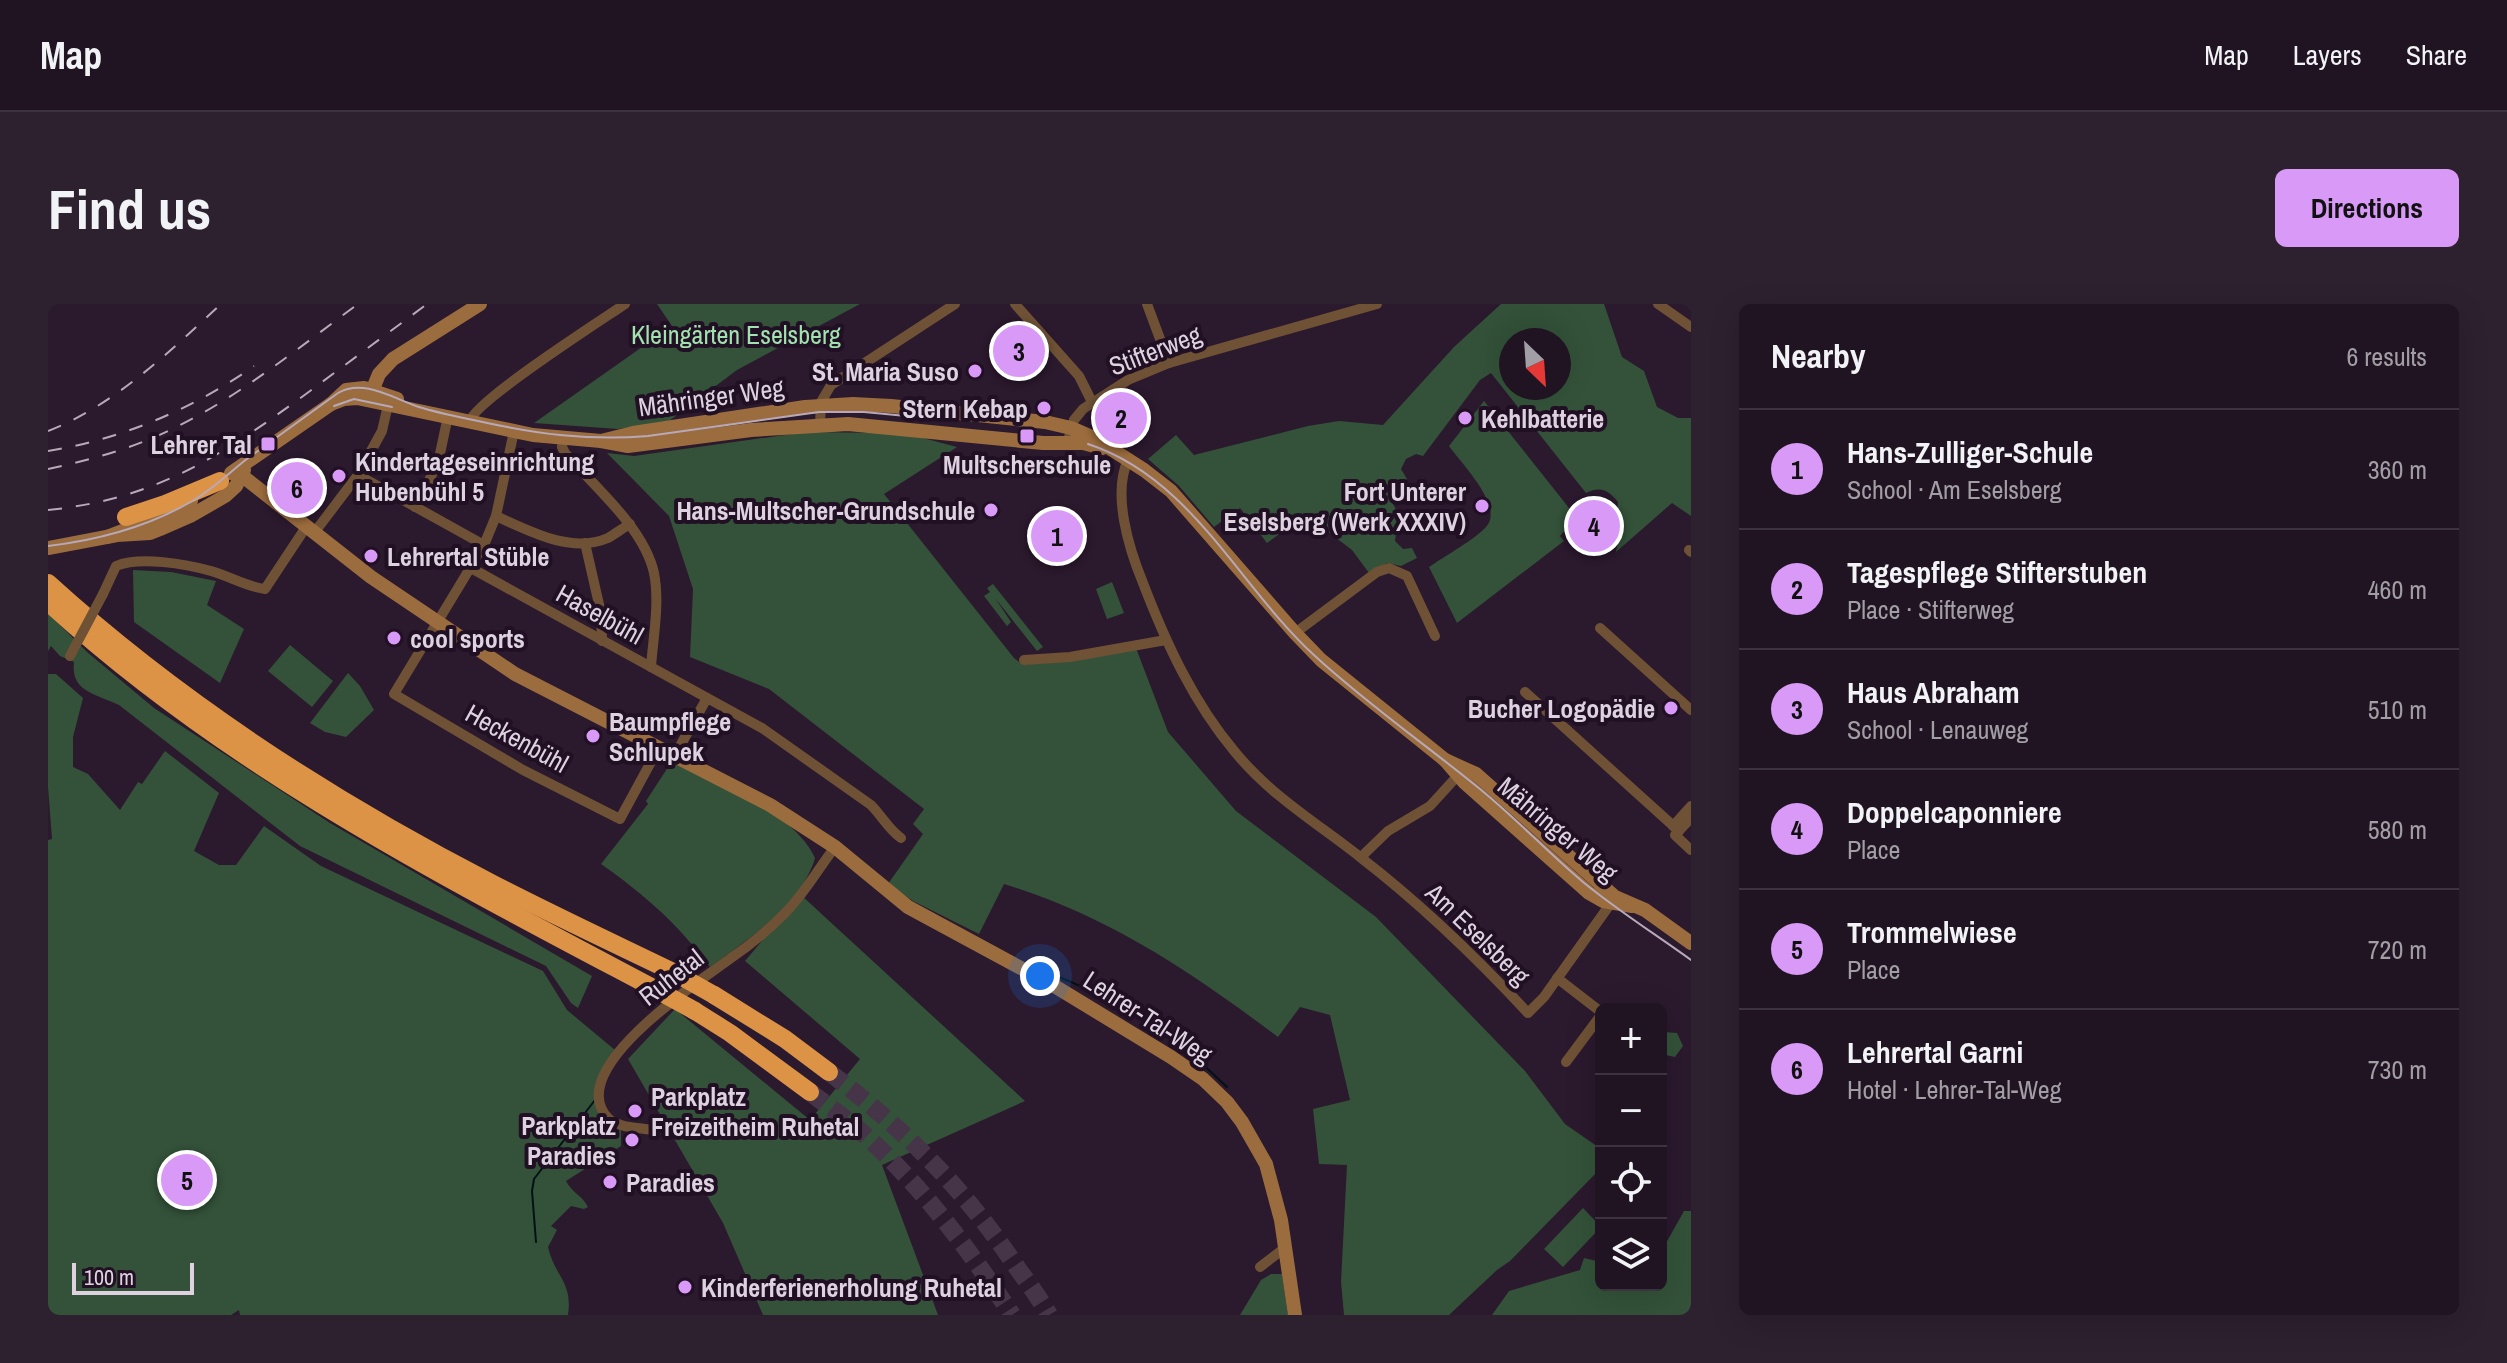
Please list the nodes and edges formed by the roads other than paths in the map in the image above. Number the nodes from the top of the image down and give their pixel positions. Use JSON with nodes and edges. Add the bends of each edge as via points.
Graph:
{"nodes":[{"id":1,"x":480,"y":304,"type":"edge"},
{"id":2,"x":625,"y":304,"type":"edge"},
{"id":3,"x":955,"y":304,"type":"edge"},
{"id":4,"x":1015,"y":304,"type":"edge"},
{"id":5,"x":1147,"y":304,"type":"edge"},
{"id":6,"x":1658,"y":304,"type":"edge"},
{"id":7,"x":1373,"y":305,"type":"edge"},
{"id":8,"x":1691,"y":327,"type":"edge"},
{"id":9,"x":1169,"y":363,"type":"junction"},
{"id":10,"x":370,"y":395,"type":"junction"},
{"id":11,"x":1092,"y":402,"type":"junction"},
{"id":12,"x":388,"y":405,"type":"junction"},
{"id":13,"x":820,"y":406,"type":"junction"},
{"id":14,"x":432,"y":413,"type":"junction"},
{"id":15,"x":448,"y":416,"type":"junction"},
{"id":16,"x":470,"y":421,"type":"junction"},
{"id":17,"x":820,"y":425,"type":"junction"},
{"id":18,"x":1071,"y":428,"type":"junction"},
{"id":19,"x":514,"y":431,"type":"junction"},
{"id":20,"x":563,"y":439,"type":"junction"},
{"id":21,"x":601,"y":441,"type":"junction"},
{"id":22,"x":1067,"y":444,"type":"junction"},
{"id":23,"x":1110,"y":450,"type":"junction"},
{"id":24,"x":1128,"y":460,"type":"junction"},
{"id":25,"x":232,"y":475,"type":"junction"},
{"id":26,"x":358,"y":475,"type":"junction"},
{"id":27,"x":415,"y":507,"type":"junction"},
{"id":28,"x":496,"y":516,"type":"junction"},
{"id":29,"x":126,"y":517,"type":"dead end"},
{"id":30,"x":630,"y":524,"type":"junction"},
{"id":31,"x":310,"y":530,"type":"junction"},
{"id":32,"x":107,"y":537,"type":"junction"},
{"id":33,"x":585,"y":543,"type":"junction"},
{"id":34,"x":484,"y":545,"type":"junction"},
{"id":35,"x":48,"y":548,"type":"edge"},
{"id":36,"x":471,"y":568,"type":"junction"},
{"id":37,"x":48,"y":583,"type":"edge"},
{"id":38,"x":48,"y":602,"type":"edge"},
{"id":39,"x":437,"y":623,"type":"junction"},
{"id":40,"x":1600,"y":628,"type":"dead end"},
{"id":41,"x":1295,"y":633,"type":"junction"},
{"id":42,"x":1435,"y":636,"type":"dead end"},
{"id":43,"x":1166,"y":640,"type":"junction"},
{"id":44,"x":602,"y":641,"type":"junction"},
{"id":45,"x":1024,"y":660,"type":"dead end"},
{"id":46,"x":69,"y":661,"type":"dead end"},
{"id":47,"x":651,"y":667,"type":"junction"},
{"id":48,"x":1525,"y":692,"type":"dead end"},
{"id":49,"x":707,"y":698,"type":"junction"},
{"id":50,"x":1691,"y":710,"type":"edge"},
{"id":51,"x":658,"y":749,"type":"junction"},
{"id":52,"x":675,"y":755,"type":"junction"},
{"id":53,"x":1462,"y":771,"type":"junction"},
{"id":54,"x":1691,"y":806,"type":"edge"},
{"id":55,"x":1691,"y":818,"type":"edge"},
{"id":56,"x":1676,"y":831,"type":"junction"},
{"id":57,"x":901,"y":838,"type":"dead end"},
{"id":58,"x":835,"y":847,"type":"junction"},
{"id":59,"x":1691,"y":850,"type":"edge"},
{"id":60,"x":1361,"y":857,"type":"junction"},
{"id":61,"x":1613,"y":900,"type":"junction"},
{"id":62,"x":1691,"y":943,"type":"edge"},
{"id":63,"x":1557,"y":978,"type":"junction"},
{"id":64,"x":1595,"y":1009,"type":"edge"},
{"id":65,"x":1595,"y":1022,"type":"edge"},
{"id":66,"x":1566,"y":1062,"type":"dead end"},
{"id":67,"x":829,"y":1072,"type":"tunnel mouth"},
{"id":68,"x":810,"y":1092,"type":"tunnel mouth"},
{"id":69,"x":656,"y":1131,"type":"dead end"},
{"id":70,"x":1286,"y":1247,"type":"junction"},
{"id":71,"x":1260,"y":1267,"type":"dead end"},
{"id":72,"x":1295,"y":1315,"type":"edge"}],
"edges":[{"from":1,"to":10,"type":"street","via":[[393,359]]},
{"from":2,"to":16,"type":"street","via":[[525,372],[476,409]]},
{"from":3,"to":13,"type":"street","via":[[834,382]]},
{"from":4,"to":11,"type":"street","via":[[1079,376]]},
{"from":5,"to":9,"type":"street"},
{"from":6,"to":8,"type":"street"},
{"from":7,"to":9,"type":"street","name":"Stifterweg"},
{"from":9,"to":11,"type":"street","name":"Stifterweg"},
{"from":10,"to":12,"type":"street","name":"Mähringer Weg"},
{"from":10,"to":14,"type":"street","name":"Mähringer Weg"},
{"from":10,"to":25,"type":"street","via":[[359,387],[346,390]]},
{"from":11,"to":18,"type":"street","name":"Stifterweg"},
{"from":12,"to":14,"type":"street","name":"Mähringer Weg"},
{"from":12,"to":26,"type":"street","via":[[382,431]]},
{"from":13,"to":17,"type":"street"},
{"from":13,"to":18,"type":"street","name":"Mähringer Weg","via":[[891,406]]},
{"from":13,"to":21,"type":"street","name":"Mähringer Weg"},
{"from":14,"to":15,"type":"street","name":"Mähringer Weg"},
{"from":15,"to":16,"type":"street","name":"Mähringer Weg"},
{"from":15,"to":27,"type":"street","via":[[438,463]]},
{"from":16,"to":19,"type":"street","name":"Mähringer Weg"},
{"from":17,"to":21,"type":"street","name":"Mähringer Weg","via":[[643,446]]},
{"from":17,"to":22,"type":"street","name":"Mähringer Weg","via":[[875,425]]},
{"from":18,"to":22,"type":"street","name":"Stifterweg"},
{"from":18,"to":23,"type":"street","name":"Mähringer Weg"},
{"from":19,"to":20,"type":"street","name":"Mähringer Weg"},
{"from":19,"to":28,"type":"street"},
{"from":20,"to":21,"type":"street","name":"Mähringer Weg"},
{"from":20,"to":30,"type":"street","via":[[565,453]]},
{"from":22,"to":23,"type":"street","name":"Mähringer Weg"},
{"from":23,"to":24,"type":"street","name":"Mähringer Weg"},
{"from":24,"to":41,"type":"street","name":"Mähringer Weg","via":[[1181,500]]},
{"from":24,"to":43,"type":"street","name":"Am Eselsberg","via":[[1121,486],[1127,535]]},
{"from":25,"to":29,"type":"highway"},
{"from":25,"to":31,"type":"street","name":"Lehrer-Tal-Weg"},
{"from":25,"to":32,"type":"street","via":[[182,506]]},
{"from":25,"to":32,"type":"street","via":[[236,486],[225,496],[171,525]]},
{"from":26,"to":27,"type":"street"},
{"from":26,"to":31,"type":"street"},
{"from":27,"to":34,"type":"street"},
{"from":28,"to":33,"type":"street","via":[[534,534]]},
{"from":28,"to":34,"type":"street"},
{"from":30,"to":33,"type":"street"},
{"from":30,"to":47,"type":"street","via":[[654,572]]},
{"from":31,"to":39,"type":"street","name":"Lehrer-Tal-Weg"},
{"from":31,"to":46,"type":"street","bridge":true,"via":[[265,589],[208,570],[160,562],[116,566]]},
{"from":32,"to":35,"type":"street"},
{"from":33,"to":44,"type":"street"},
{"from":34,"to":36,"type":"street"},
{"from":36,"to":39,"type":"street"},
{"from":36,"to":44,"type":"street","name":"Haselbühl"},
{"from":37,"to":67,"type":"highway","bridge":true,"via":[[167,682],[323,789],[492,884],[673,972],[785,1039]]},
{"from":38,"to":68,"type":"highway","bridge":true,"via":[[159,695],[317,804],[695,1011]]},
{"from":39,"to":51,"type":"street","name":"Lehrer-Tal-Weg","via":[[515,674]]},
{"from":39,"to":51,"type":"street","name":"Heckenbühl","via":[[394,694],[523,770],[620,819]]},
{"from":40,"to":50,"type":"street"},
{"from":41,"to":42,"type":"street","via":[[1389,568],[1407,576]]},
{"from":41,"to":53,"type":"street","name":"Mähringer Weg","via":[[1333,670]]},
{"from":43,"to":45,"type":"street"},
{"from":43,"to":60,"type":"street","name":"Am Eselsberg","via":[[1236,754],[1292,808]]},
{"from":44,"to":47,"type":"street","name":"Haselbühl"},
{"from":47,"to":49,"type":"street","name":"Haselbühl"},
{"from":48,"to":56,"type":"street"},
{"from":49,"to":52,"type":"street"},
{"from":49,"to":57,"type":"street","name":"Haselbühl","via":[[762,728],[871,805]]},
{"from":51,"to":52,"type":"street","name":"Lehrer-Tal-Weg"},
{"from":52,"to":58,"type":"street","name":"Lehrer-Tal-Weg","via":[[770,805]]},
{"from":53,"to":60,"type":"street","via":[[1430,806],[1388,831]]},
{"from":53,"to":61,"type":"street","name":"Mähringer Weg","via":[[1496,791]]},
{"from":54,"to":56,"type":"street"},
{"from":55,"to":56,"type":"street"},
{"from":56,"to":59,"type":"street"},
{"from":58,"to":69,"type":"street","name":"Ruhetal","via":[[785,914],[651,1019],[608,1066],[599,1095],[609,1118]]},
{"from":58,"to":70,"type":"street","name":"Lehrer-Tal-Weg","via":[[908,907],[1056,987],[1171,1057],[1218,1093],[1266,1164]]},
{"from":60,"to":63,"type":"street","name":"Am Eselsberg","via":[[1458,941],[1528,1013]]},
{"from":61,"to":62,"type":"street","name":"Mähringer Weg","via":[[1645,910]]},
{"from":61,"to":63,"type":"street","name":"Am Eselsberg"},
{"from":63,"to":64,"type":"street","name":"Am Eselsberg"},
{"from":65,"to":66,"type":"street","name":"Am Eselsberg"},
{"from":70,"to":71,"type":"street"},
{"from":70,"to":72,"type":"street","name":"Lehrer-Tal-Weg"}]}
